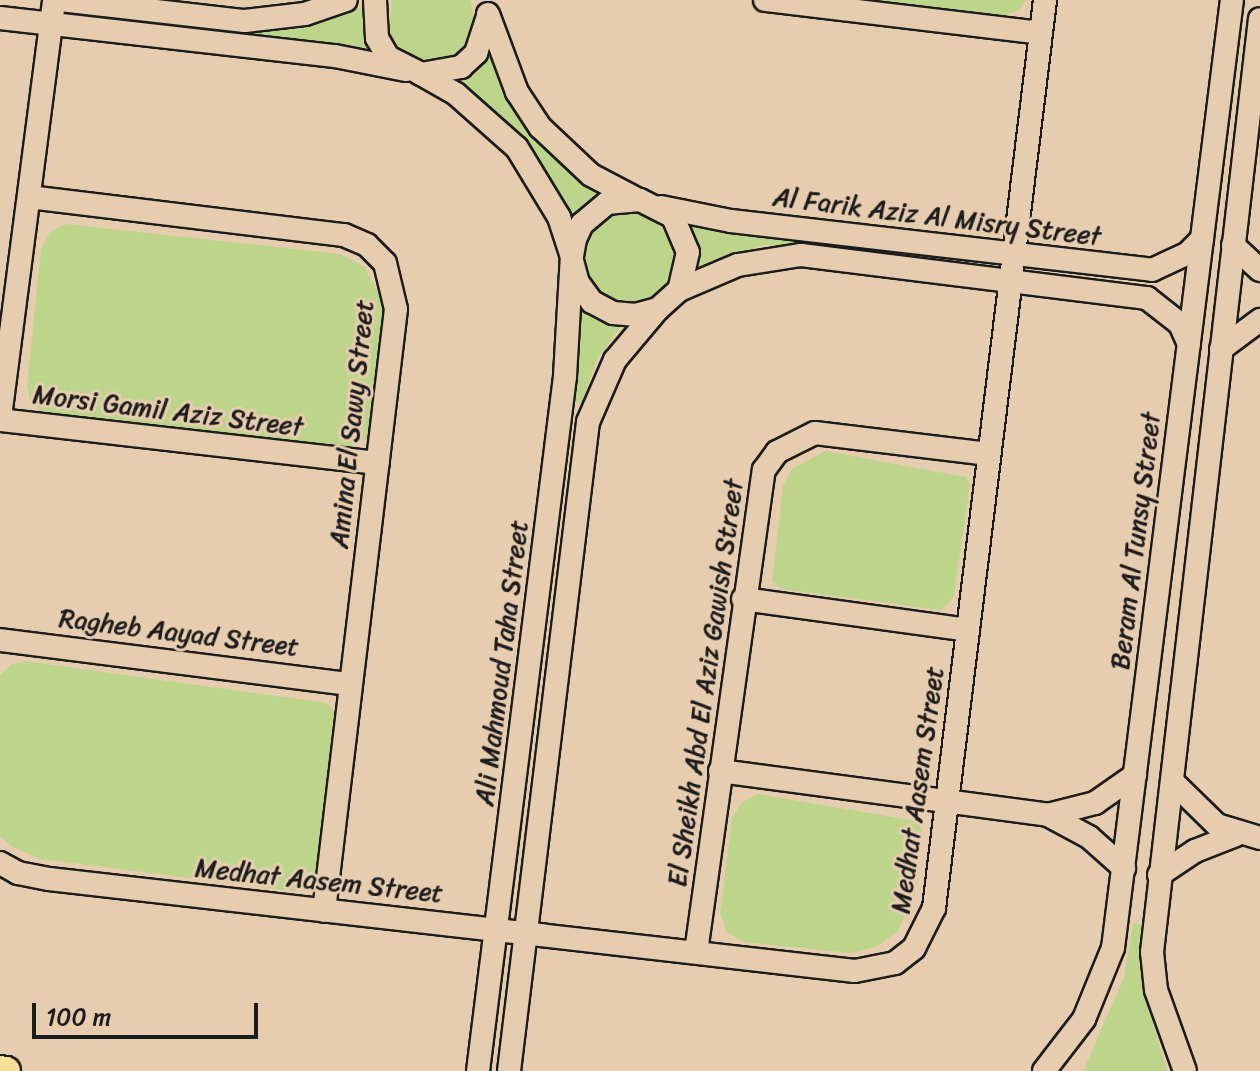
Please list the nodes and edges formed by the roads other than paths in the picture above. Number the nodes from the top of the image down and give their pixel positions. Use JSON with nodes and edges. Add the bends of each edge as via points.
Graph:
{"nodes":[{"id":1,"x":54,"y":0,"type":"edge"},
{"id":2,"x":60,"y":0,"type":"edge"},
{"id":3,"x":346,"y":0,"type":"edge"},
{"id":4,"x":375,"y":0,"type":"edge"},
{"id":5,"x":765,"y":0,"type":"edge"},
{"id":6,"x":1045,"y":0,"type":"edge"},
{"id":7,"x":1232,"y":0,"type":"edge"},
{"id":8,"x":487,"y":7,"type":"edge"},
{"id":9,"x":0,"y":18,"type":"edge"},
{"id":10,"x":1260,"y":19,"type":"edge"},
{"id":11,"x":51,"y":24,"type":"junction"},
{"id":12,"x":1040,"y":33,"type":"junction"},
{"id":13,"x":413,"y":72,"type":"junction"},
{"id":14,"x":29,"y":197,"type":"junction"},
{"id":15,"x":648,"y":203,"type":"junction"},
{"id":16,"x":1202,"y":239,"type":"junction"},
{"id":17,"x":1233,"y":245,"type":"junction"},
{"id":18,"x":1013,"y":255,"type":"junction"},
{"id":19,"x":572,"y":258,"type":"junction"},
{"id":20,"x":1260,"y":270,"type":"edge"},
{"id":21,"x":1010,"y":281,"type":"junction"},
{"id":22,"x":679,"y":290,"type":"junction"},
{"id":23,"x":658,"y":309,"type":"junction"},
{"id":24,"x":1260,"y":320,"type":"edge"},
{"id":25,"x":1189,"y":344,"type":"junction"},
{"id":26,"x":1221,"y":349,"type":"junction"},
{"id":27,"x":0,"y":418,"type":"edge"},
{"id":28,"x":989,"y":454,"type":"junction"},
{"id":29,"x":378,"y":463,"type":"junction"},
{"id":30,"x":743,"y":599,"type":"junction"},
{"id":31,"x":968,"y":630,"type":"junction"},
{"id":32,"x":0,"y":640,"type":"edge"},
{"id":33,"x":350,"y":684,"type":"junction"},
{"id":34,"x":720,"y":771,"type":"junction"},
{"id":35,"x":1135,"y":775,"type":"junction"},
{"id":36,"x":1172,"y":781,"type":"junction"},
{"id":37,"x":947,"y":802,"type":"junction"},
{"id":38,"x":1048,"y":815,"type":"junction"},
{"id":39,"x":1236,"y":835,"type":"junction"},
{"id":40,"x":1260,"y":838,"type":"edge"},
{"id":41,"x":0,"y":863,"type":"edge"},
{"id":42,"x":1124,"y":868,"type":"junction"},
{"id":43,"x":1159,"y":875,"type":"junction"},
{"id":44,"x":324,"y":911,"type":"junction"},
{"id":45,"x":498,"y":929,"type":"junction"},
{"id":46,"x":525,"y":932,"type":"junction"},
{"id":47,"x":696,"y":952,"type":"junction"},
{"id":48,"x":1063,"y":1060,"type":"edge"},
{"id":49,"x":1182,"y":1069,"type":"edge"},
{"id":50,"x":0,"y":1070,"type":"edge"},
{"id":51,"x":6,"y":1071,"type":"edge"},
{"id":52,"x":478,"y":1071,"type":"edge"},
{"id":53,"x":509,"y":1071,"type":"edge"},
{"id":54,"x":1044,"y":1071,"type":"edge"}],
"edges":[{"from":1,"to":11,"type":"street"},
{"from":2,"to":3,"type":"street","via":[[245,21],[305,14]]},
{"from":4,"to":13,"type":"street","via":[[377,38],[388,57]]},
{"from":5,"to":12,"type":"street"},
{"from":6,"to":12,"type":"street","name":"Medhat Aasem Street"},
{"from":7,"to":16,"type":"street","name":"Beram Al Tunsy Street"},
{"from":8,"to":13,"type":"street","via":[[486,34],[461,67]]},
{"from":8,"to":15,"type":"street","name":"Al Farik Aziz Al Misry Street","via":[[517,92],[540,127],[591,175]]},
{"from":9,"to":11,"type":"street"},
{"from":10,"to":17,"type":"street"},
{"from":11,"to":13,"type":"street","via":[[335,56]]},
{"from":11,"to":14,"type":"street"},
{"from":12,"to":18,"type":"street","name":"Medhat Aasem Street"},
{"from":13,"to":19,"type":"street","via":[[456,94],[517,148],[559,217]]},
{"from":14,"to":27,"type":"street"},
{"from":14,"to":29,"type":"street","name":"Amina El Sawy Street","via":[[344,235],[367,245],[385,263],[396,309]]},
{"from":15,"to":18,"type":"street","name":"Al Farik Aziz Al Misry Street","via":[[731,221]]},
{"from":15,"to":19,"type":"street","via":[[607,203],[593,212],[578,232]]},
{"from":15,"to":22,"type":"street","via":[[684,233],[688,262]]},
{"from":16,"to":18,"type":"street","name":"Al Farik Aziz Al Misry Street","via":[[1188,253],[1152,270]]},
{"from":16,"to":25,"type":"street","name":"Beram Al Tunsy Street"},
{"from":17,"to":20,"type":"street"},
{"from":17,"to":26,"type":"street"},
{"from":18,"to":21,"type":"street","name":"Medhat Aasem Street"},
{"from":19,"to":23,"type":"street","via":[[578,283],[603,307],[636,315]]},
{"from":19,"to":45,"type":"street","name":"Ali Mahmoud Taha Street","via":[[567,363]]},
{"from":21,"to":22,"type":"street","name":"Al Farik Aziz Al Misry Street","via":[[801,255],[738,265]]},
{"from":21,"to":25,"type":"street","name":"Al Farik Aziz Al Misry Street","via":[[1147,298],[1173,316]]},
{"from":21,"to":28,"type":"street","name":"Medhat Aasem Street"},
{"from":22,"to":23,"type":"street"},
{"from":23,"to":46,"type":"street","via":[[615,360],[588,422]]},
{"from":24,"to":26,"type":"street"},
{"from":25,"to":35,"type":"street","name":"Beram Al Tunsy Street"},
{"from":26,"to":36,"type":"street"},
{"from":27,"to":29,"type":"street","name":"Morsi Gamil Aziz Street"},
{"from":28,"to":30,"type":"street","name":"El Sheikh Abd El Aziz Gawish Street","via":[[836,432],[794,440],[764,470]]},
{"from":28,"to":31,"type":"street","name":"Medhat Aasem Street"},
{"from":29,"to":33,"type":"street","name":"Amina El Sawy Street"},
{"from":30,"to":31,"type":"street"},
{"from":30,"to":34,"type":"street","name":"El Sheikh Abd El Aziz Gawish Street"},
{"from":31,"to":37,"type":"street","name":"Medhat Aasem Street"},
{"from":32,"to":33,"type":"street","name":"Ragheb Aayad Street"},
{"from":33,"to":44,"type":"street","name":"Amina El Sawy Street"},
{"from":34,"to":37,"type":"street"},
{"from":34,"to":47,"type":"street","name":"El Sheikh Abd El Aziz Gawish Street"},
{"from":35,"to":38,"type":"street","via":[[1095,803]]},
{"from":35,"to":42,"type":"street","name":"Beram Al Tunsy Street"},
{"from":36,"to":39,"type":"street","via":[[1200,813]]},
{"from":36,"to":43,"type":"street"},
{"from":37,"to":38,"type":"street"},
{"from":37,"to":47,"type":"street","name":"Medhat Aasem Street","via":[[934,908],[920,939],[895,963],[855,971]]},
{"from":38,"to":42,"type":"street","via":[[1089,837]]},
{"from":39,"to":40,"type":"street"},
{"from":39,"to":43,"type":"street","via":[[1195,851]]},
{"from":41,"to":44,"type":"street","name":"Medhat Aasem Street","via":[[49,879]]},
{"from":42,"to":48,"type":"street","name":"Beram Al Tunsy Street","via":[[1113,948],[1101,987]]},
{"from":43,"to":49,"type":"street","via":[[1152,952],[1156,990]]},
{"from":44,"to":45,"type":"street","name":"Medhat Aasem Street"},
{"from":45,"to":46,"type":"street","name":"Medhat Aasem Street"},
{"from":45,"to":52,"type":"street","name":"Ali Mahmoud Taha Street"},
{"from":46,"to":47,"type":"street","name":"Medhat Aasem Street"},
{"from":46,"to":53,"type":"street"},
{"from":48,"to":54,"type":"street","name":"Beram Al Tunsy Street"},
{"from":50,"to":51,"type":"main road"}]}
